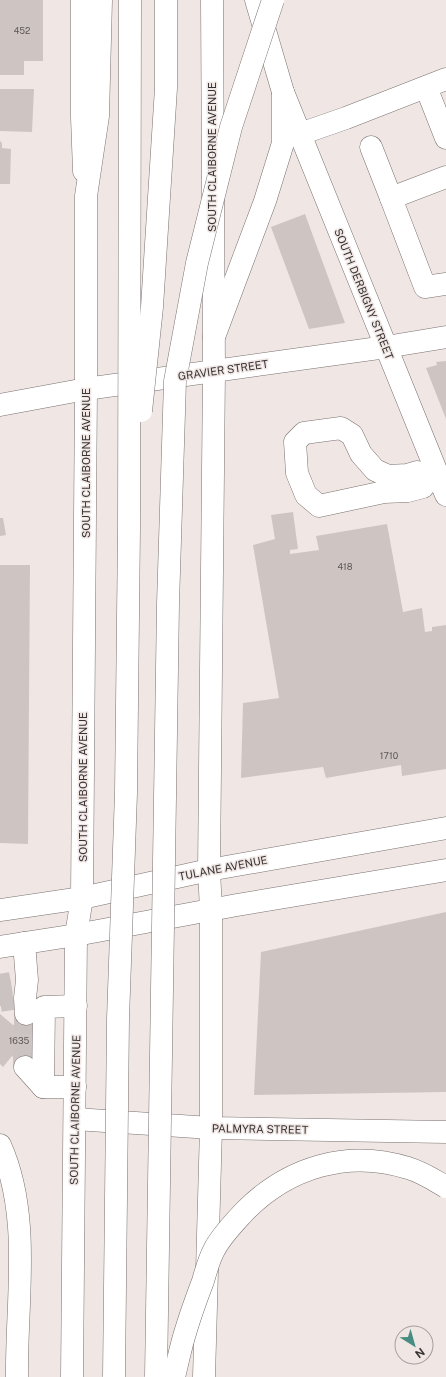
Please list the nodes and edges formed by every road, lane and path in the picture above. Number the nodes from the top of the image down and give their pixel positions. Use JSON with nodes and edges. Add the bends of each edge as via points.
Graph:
{"nodes":[{"id":1,"x":82,"y":0,"type":"edge"},
{"id":2,"x":101,"y":0,"type":"edge"},
{"id":3,"x":130,"y":0,"type":"edge"},
{"id":4,"x":166,"y":0,"type":"edge"},
{"id":5,"x":212,"y":0,"type":"edge"},
{"id":6,"x":256,"y":0,"type":"edge"},
{"id":7,"x":273,"y":0,"type":"edge"},
{"id":8,"x":279,"y":0,"type":"edge"},
{"id":9,"x":263,"y":30,"type":"junction"},
{"id":10,"x":436,"y":83,"type":"edge"},
{"id":11,"x":283,"y":92,"type":"junction"},
{"id":12,"x":300,"y":134,"type":"junction"},
{"id":13,"x":446,"y":138,"type":"edge"},
{"id":14,"x":371,"y":147,"type":"dead end"},
{"id":15,"x":446,"y":177,"type":"edge"},
{"id":16,"x":86,"y":196,"type":"junction"},
{"id":17,"x":391,"y":198,"type":"junction"},
{"id":18,"x":446,"y":284,"type":"edge"},
{"id":19,"x":446,"y":336,"type":"edge"},
{"id":20,"x":214,"y":338,"type":"junction"},
{"id":21,"x":386,"y":347,"type":"junction"},
{"id":22,"x":214,"y":371,"type":"junction"},
{"id":23,"x":86,"y":389,"type":"junction"},
{"id":24,"x":0,"y":405,"type":"edge"},
{"id":25,"x":440,"y":482,"type":"edge"},
{"id":26,"x":129,"y":529,"type":"junction"},
{"id":27,"x":446,"y":828,"type":"edge"},
{"id":28,"x":209,"y":870,"type":"junction"},
{"id":29,"x":446,"y":870,"type":"edge"},
{"id":30,"x":82,"y":898,"type":"junction"},
{"id":31,"x":0,"y":910,"type":"edge"},
{"id":32,"x":211,"y":910,"type":"junction"},
{"id":33,"x":76,"y":935,"type":"junction"},
{"id":34,"x":24,"y":943,"type":"junction"},
{"id":35,"x":0,"y":947,"type":"edge"},
{"id":36,"x":24,"y":997,"type":"junction"},
{"id":37,"x":76,"y":1006,"type":"junction"},
{"id":38,"x":25,"y":1067,"type":"tunnel mouth"},
{"id":39,"x":43,"y":1087,"type":"junction"},
{"id":40,"x":76,"y":1087,"type":"junction"},
{"id":41,"x":75,"y":1119,"type":"junction"},
{"id":42,"x":211,"y":1128,"type":"junction"},
{"id":43,"x":446,"y":1132,"type":"edge"},
{"id":44,"x":0,"y":1145,"type":"edge"},
{"id":45,"x":446,"y":1187,"type":"edge"},
{"id":46,"x":17,"y":1377,"type":"edge"},
{"id":47,"x":72,"y":1377,"type":"edge"},
{"id":48,"x":114,"y":1377,"type":"edge"},
{"id":49,"x":156,"y":1377,"type":"edge"},
{"id":50,"x":174,"y":1377,"type":"edge"},
{"id":51,"x":204,"y":1377,"type":"edge"}],
"edges":[{"from":1,"to":16,"type":"main road","name":"SOUTH CLAIBORNE AVENUE","via":[[82,117]]},
{"from":2,"to":16,"type":"main road","name":"SOUTH CLAIBORNE AVENUE","via":[[98,116]]},
{"from":3,"to":26,"type":"main road","bridge":true},
{"from":4,"to":26,"type":"main road","bridge":true,"via":[[166,88],[152,307]]},
{"from":5,"to":20,"type":"main road","name":"SOUTH CLAIBORNE AVENUE"},
{"from":6,"to":11,"type":"main road","name":"SOUTH CLAIBORNE AVENUE"},
{"from":7,"to":9,"type":"main road","bridge":true},
{"from":8,"to":9,"type":"main road","bridge":true},
{"from":9,"to":49,"type":"main road","bridge":true,"via":[[231,127],[197,264],[175,381],[168,604]]},
{"from":10,"to":12,"type":"main road"},
{"from":10,"to":13,"type":"main road"},
{"from":11,"to":12,"type":"main road","name":"SOUTH DERBIGNY STREET"},
{"from":11,"to":20,"type":"main road","name":"SOUTH CLAIBORNE AVENUE","via":[[283,143],[265,201]]},
{"from":12,"to":21,"type":"main road","name":"SOUTH DERBIGNY STREET"},
{"from":14,"to":17,"type":"main road"},
{"from":15,"to":17,"type":"main road"},
{"from":16,"to":23,"type":"main road","name":"SOUTH CLAIBORNE AVENUE"},
{"from":17,"to":18,"type":"main road","via":[[425,287]]},
{"from":19,"to":21,"type":"main road","name":"GRAVIER STREET"},
{"from":20,"to":22,"type":"main road","name":"SOUTH CLAIBORNE AVENUE"},
{"from":21,"to":22,"type":"main road","name":"GRAVIER STREET"},
{"from":21,"to":25,"type":"main road","name":"SOUTH DERBIGNY STREET"},
{"from":22,"to":23,"type":"main road","name":"GRAVIER STREET"},
{"from":22,"to":28,"type":"main road","name":"SOUTH CLAIBORNE AVENUE"},
{"from":23,"to":24,"type":"main road","name":"GRAVIER STREET"},
{"from":23,"to":30,"type":"main road","name":"SOUTH CLAIBORNE AVENUE"},
{"from":25,"to":25,"type":"main road","via":[[417,472],[388,476],[375,470],[361,454],[352,435],[341,428],[304,433],[295,442],[297,473],[306,495],[319,506],[384,492],[408,491]]},
{"from":26,"to":48,"type":"main road","bridge":true,"via":[[126,793],[118,1019]]},
{"from":27,"to":28,"type":"main road","name":"TULANE AVENUE"},
{"from":28,"to":30,"type":"main road","name":"TULANE AVENUE"},
{"from":28,"to":32,"type":"main road","name":"SOUTH CLAIBORNE AVENUE"},
{"from":29,"to":32,"type":"main road"},
{"from":30,"to":31,"type":"main road","name":"TULANE AVENUE"},
{"from":30,"to":33,"type":"main road","name":"SOUTH CLAIBORNE AVENUE"},
{"from":32,"to":33,"type":"main road"},
{"from":32,"to":42,"type":"main road","name":"SOUTH CLAIBORNE AVENUE"},
{"from":33,"to":34,"type":"main road"},
{"from":33,"to":37,"type":"main road","name":"SOUTH CLAIBORNE AVENUE"},
{"from":34,"to":35,"type":"main road"},
{"from":34,"to":36,"type":"main road"},
{"from":36,"to":37,"type":"main road"},
{"from":36,"to":39,"type":"main road"},
{"from":37,"to":40,"type":"main road","name":"SOUTH CLAIBORNE AVENUE"},
{"from":38,"to":39,"type":"main road"},
{"from":39,"to":40,"type":"main road"},
{"from":40,"to":41,"type":"main road","name":"SOUTH CLAIBORNE AVENUE"},
{"from":41,"to":42,"type":"main road","name":"PALMYRA STREET"},
{"from":41,"to":47,"type":"main road","name":"SOUTH CLAIBORNE AVENUE"},
{"from":42,"to":43,"type":"main road","name":"PALMYRA STREET"},
{"from":42,"to":51,"type":"main road","name":"SOUTH CLAIBORNE AVENUE"},
{"from":44,"to":46,"type":"main road","via":[[12,1177],[20,1234]]},
{"from":45,"to":50,"type":"main road","bridge":true,"via":[[408,1168],[381,1162],[343,1160],[296,1174],[257,1199],[240,1216],[214,1250],[186,1330]]}]}
